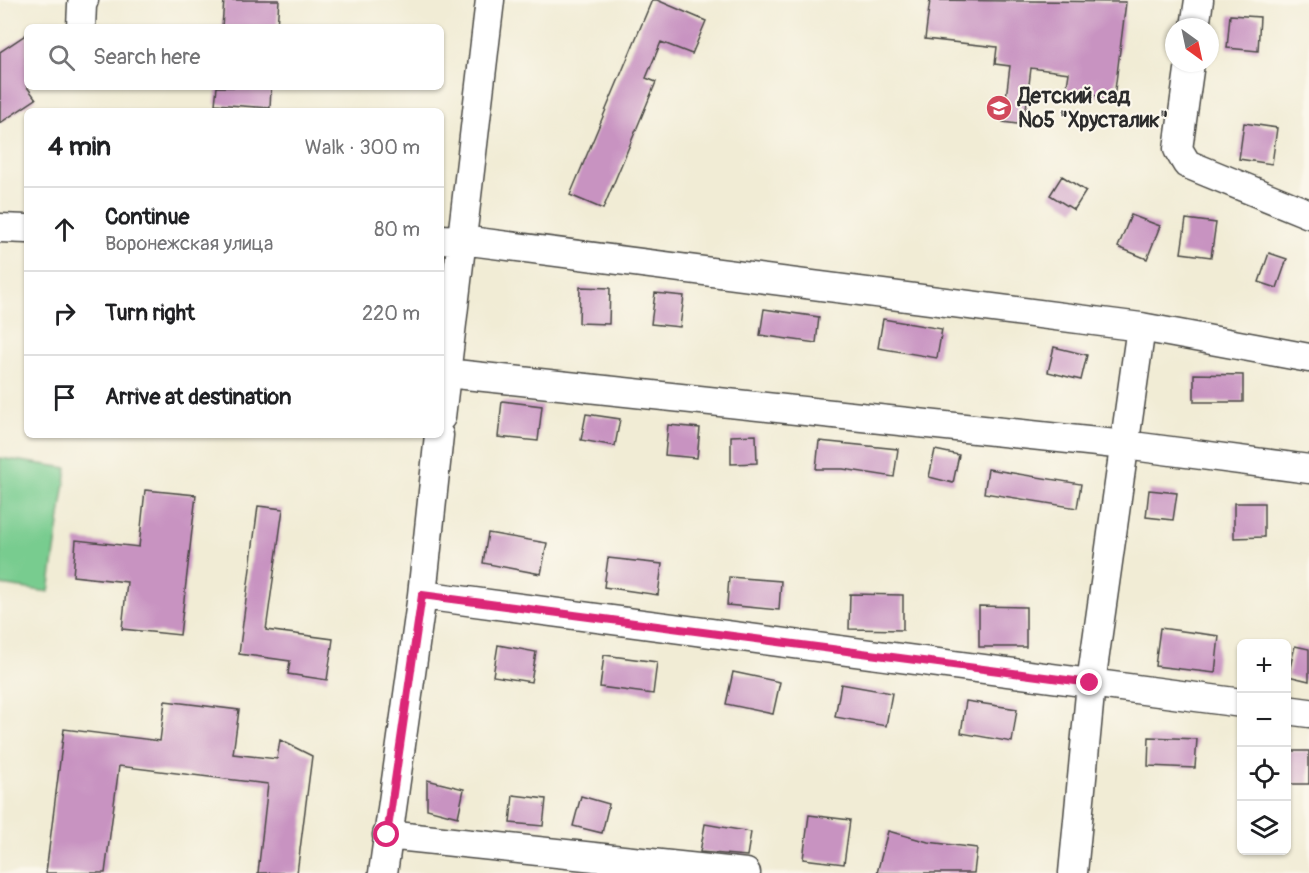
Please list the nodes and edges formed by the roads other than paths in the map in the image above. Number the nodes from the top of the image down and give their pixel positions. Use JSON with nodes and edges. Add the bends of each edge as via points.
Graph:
{"nodes":[{"id":1,"x":84,"y":0,"type":"edge"},
{"id":2,"x":490,"y":0,"type":"edge"},
{"id":3,"x":1199,"y":0,"type":"edge"},
{"id":4,"x":1196,"y":18,"type":"edge"},
{"id":5,"x":81,"y":24,"type":"edge"},
{"id":6,"x":1189,"y":72,"type":"edge"},
{"id":7,"x":1309,"y":214,"type":"edge"},
{"id":8,"x":0,"y":228,"type":"edge"},
{"id":9,"x":24,"y":229,"type":"edge"},
{"id":10,"x":451,"y":240,"type":"edge"},
{"id":11,"x":1141,"y":327,"type":"junction"},
{"id":12,"x":1309,"y":358,"type":"edge"},
{"id":13,"x":446,"y":372,"type":"junction"},
{"id":14,"x":444,"y":390,"type":"edge"},
{"id":15,"x":439,"y":438,"type":"edge"},
{"id":16,"x":1125,"y":445,"type":"junction"},
{"id":17,"x":1309,"y":469,"type":"edge"},
{"id":18,"x":422,"y":595,"type":"junction"},
{"id":19,"x":1090,"y":683,"type":"junction"},
{"id":20,"x":1237,"y":703,"type":"edge"},
{"id":21,"x":1291,"y":711,"type":"edge"},
{"id":22,"x":1309,"y":713,"type":"edge"},
{"id":23,"x":387,"y":835,"type":"junction"},
{"id":24,"x":383,"y":873,"type":"edge"},
{"id":25,"x":746,"y":873,"type":"edge"},
{"id":26,"x":1073,"y":873,"type":"edge"}],
"edges":[{"from":1,"to":5,"type":"street"},
{"from":2,"to":10,"type":"street"},
{"from":3,"to":4,"type":"street"},
{"from":6,"to":7,"type":"street","via":[[1178,149],[1187,164]]},
{"from":8,"to":9,"type":"street"},
{"from":10,"to":11,"type":"street"},
{"from":10,"to":13,"type":"street"},
{"from":11,"to":12,"type":"street"},
{"from":11,"to":16,"type":"street"},
{"from":13,"to":14,"type":"street"},
{"from":13,"to":16,"type":"street"},
{"from":15,"to":18,"type":"street"},
{"from":16,"to":17,"type":"street"},
{"from":16,"to":19,"type":"street"},
{"from":18,"to":19,"type":"street"},
{"from":18,"to":23,"type":"street"},
{"from":19,"to":20,"type":"street"},
{"from":19,"to":26,"type":"street"},
{"from":21,"to":22,"type":"street"},
{"from":23,"to":24,"type":"street"},
{"from":23,"to":25,"type":"street"}]}
